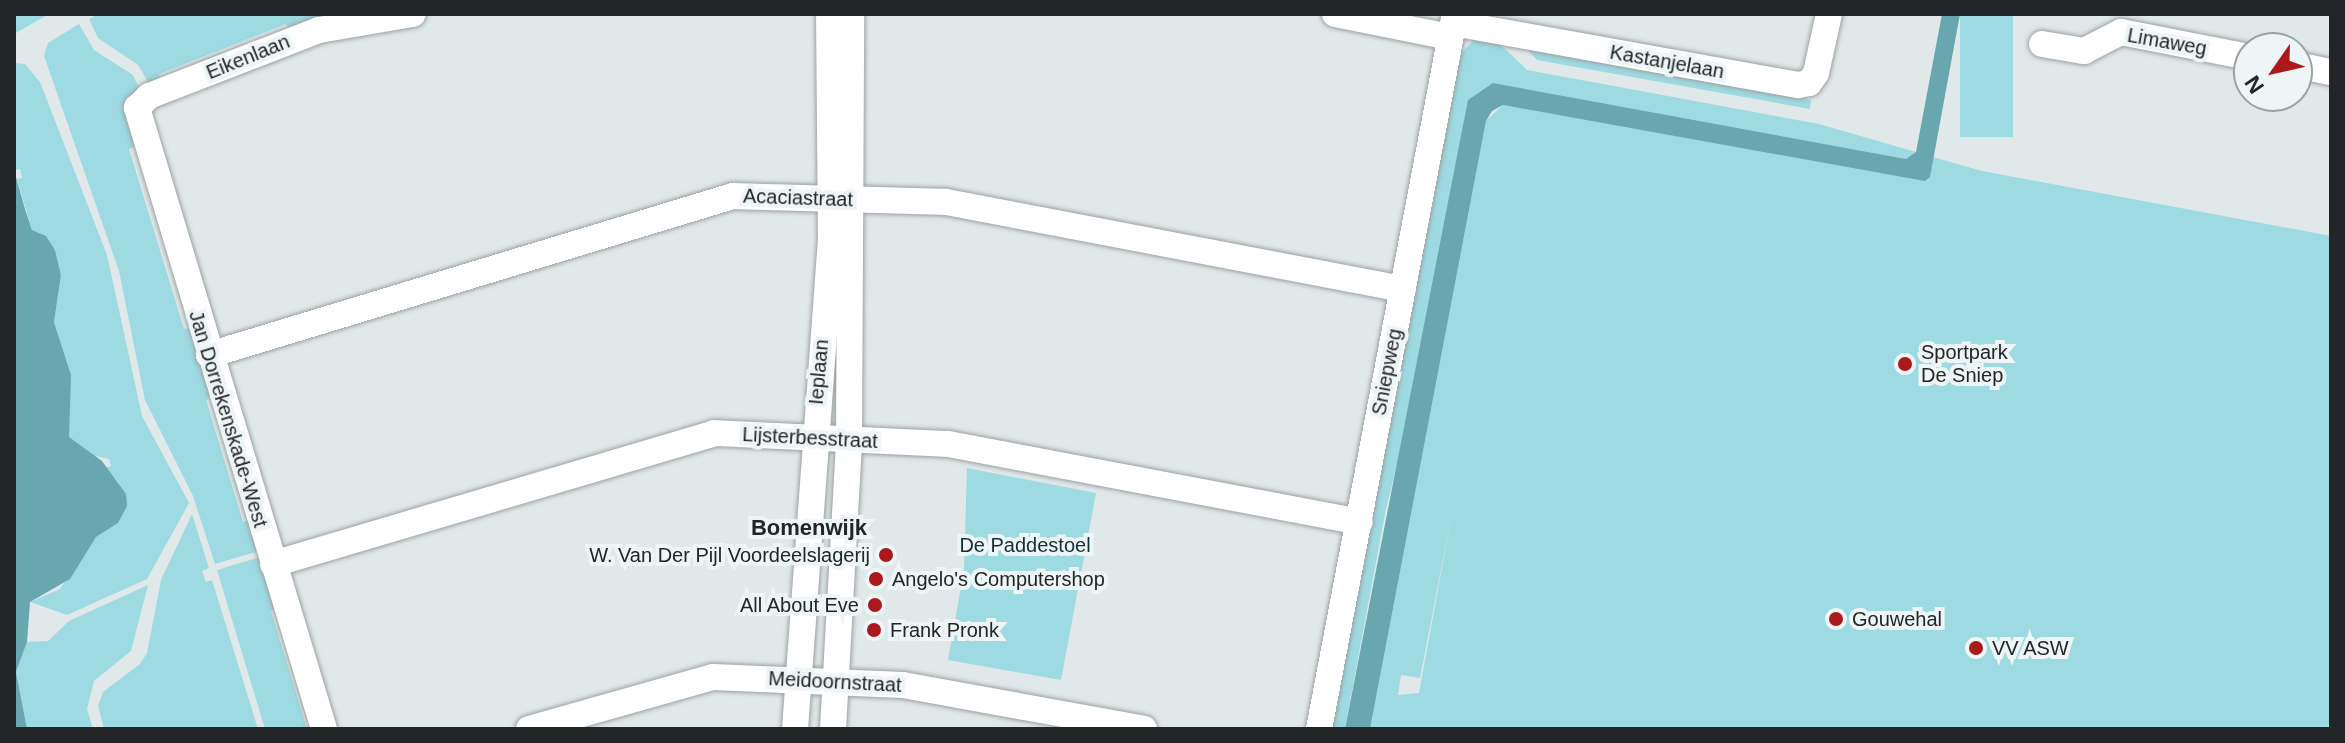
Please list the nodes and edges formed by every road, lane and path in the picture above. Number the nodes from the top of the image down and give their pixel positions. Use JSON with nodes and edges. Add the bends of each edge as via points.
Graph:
{"nodes":[{"id":1,"x":413,"y":14,"type":"edge"},
{"id":2,"x":829,"y":14,"type":"edge"},
{"id":3,"x":851,"y":14,"type":"edge"},
{"id":4,"x":1335,"y":14,"type":"edge"},
{"id":5,"x":1829,"y":14,"type":"edge"},
{"id":6,"x":1453,"y":25,"type":"edge"},
{"id":7,"x":2042,"y":44,"type":"dead end"},
{"id":8,"x":2233,"y":54,"type":"edge"},
{"id":9,"x":137,"y":108,"type":"joint"},
{"id":10,"x":842,"y":199,"type":"junction"},
{"id":11,"x":1403,"y":289,"type":"junction"},
{"id":12,"x":209,"y":355,"type":"junction"},
{"id":13,"x":814,"y":438,"type":"junction"},
{"id":14,"x":849,"y":441,"type":"junction"},
{"id":15,"x":1360,"y":522,"type":"junction"},
{"id":16,"x":273,"y":564,"type":"junction"},
{"id":17,"x":797,"y":680,"type":"junction"},
{"id":18,"x":836,"y":681,"type":"junction"},
{"id":19,"x":324,"y":729,"type":"edge"},
{"id":20,"x":529,"y":729,"type":"edge"},
{"id":21,"x":795,"y":729,"type":"edge"},
{"id":22,"x":833,"y":729,"type":"edge"},
{"id":23,"x":1144,"y":729,"type":"edge"},
{"id":24,"x":1319,"y":729,"type":"edge"}],
"edges":[{"from":1,"to":9,"type":"street","name":"Eikenlaan","via":[[319,30],[149,96]]},
{"from":2,"to":10,"type":"street","name":"Ieplaan"},
{"from":3,"to":10,"type":"street","name":"Ieplaan"},
{"from":4,"to":6,"type":"street"},
{"from":5,"to":6,"type":"street","name":"Kastanjelaan","via":[[1816,73],[1809,83],[1798,85]]},
{"from":6,"to":11,"type":"street","name":"Sniepweg"},
{"from":7,"to":8,"type":"street","name":"Limaweg","via":[[2084,51],[2121,32]]},
{"from":9,"to":12,"type":"street","name":"Jan Dorrekenskade-West"},
{"from":10,"to":11,"type":"street","name":"Acaciastraat","via":[[946,202]]},
{"from":10,"to":12,"type":"street","name":"Acaciastraat","via":[[725,197]]},
{"from":10,"to":13,"type":"street","name":"Ieplaan"},
{"from":10,"to":14,"type":"street","name":"Ieplaan"},
{"from":11,"to":15,"type":"street","name":"Sniepweg"},
{"from":12,"to":16,"type":"street","name":"Jan Dorrekenskade-West"},
{"from":13,"to":14,"type":"street","name":"Lijsterbesstraat"},
{"from":13,"to":16,"type":"street","name":"Lijsterbesstraat","via":[[701,434]]},
{"from":13,"to":17,"type":"street","name":"Ieplaan"},
{"from":14,"to":15,"type":"street","name":"Lijsterbesstraat","via":[[961,446]]},
{"from":14,"to":18,"type":"street","name":"Ieplaan"},
{"from":15,"to":24,"type":"street","name":"Sniepweg"},
{"from":16,"to":19,"type":"street","name":"Jan Dorrekenskade-West"},
{"from":17,"to":18,"type":"street","name":"Meidoornstraat"},
{"from":17,"to":20,"type":"street","name":"Meidoornstraat","via":[[702,677]]},
{"from":17,"to":21,"type":"street","name":"Ieplaan"},
{"from":18,"to":22,"type":"street","name":"Ieplaan"},
{"from":18,"to":23,"type":"street","name":"Meidoornstraat","via":[[903,685]]}]}
